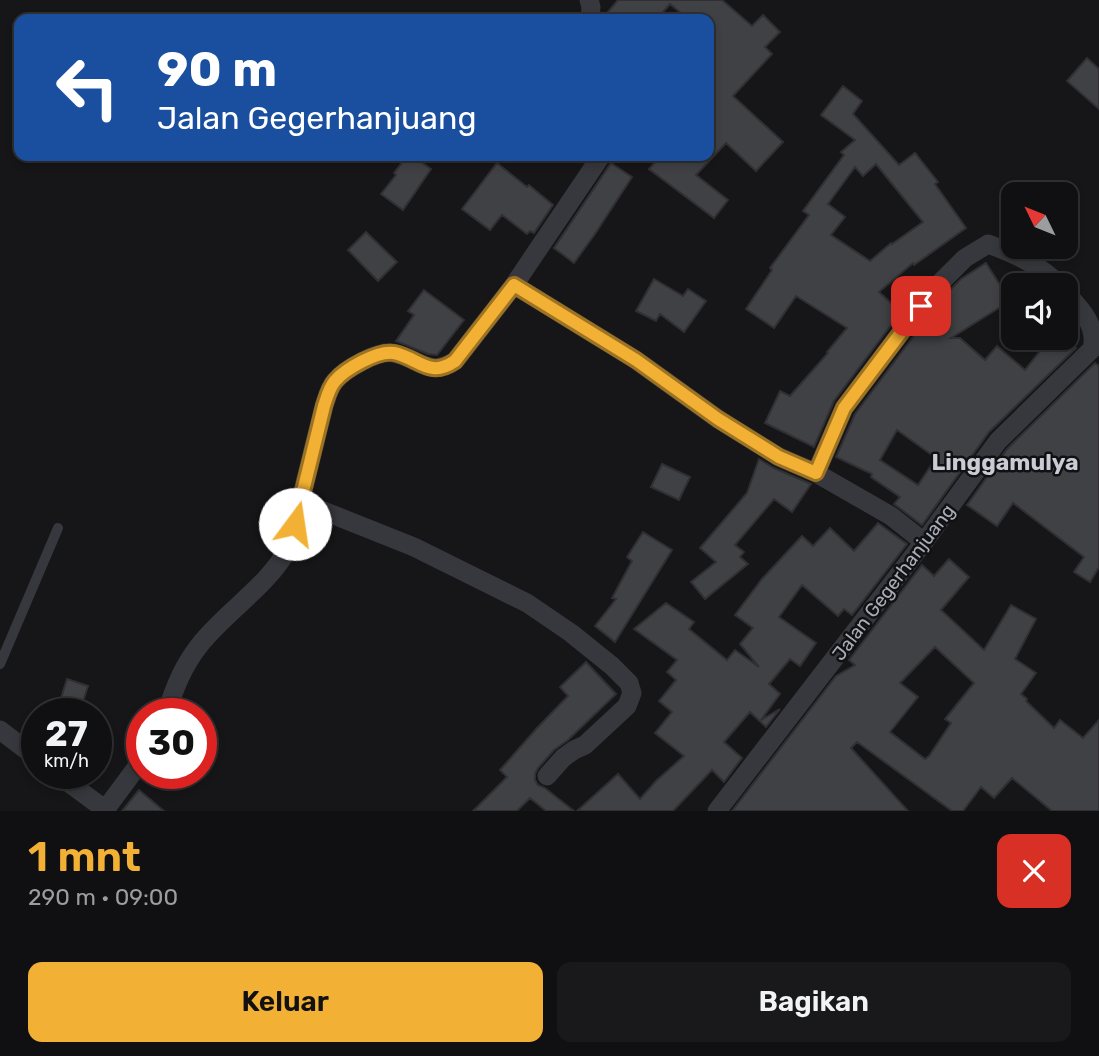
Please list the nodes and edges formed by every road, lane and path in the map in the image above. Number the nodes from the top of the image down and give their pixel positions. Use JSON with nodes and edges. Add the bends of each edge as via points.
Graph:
{"nodes":[{"id":1,"x":598,"y":161,"type":"edge"},
{"id":2,"x":1047,"y":273,"type":"edge"},
{"id":3,"x":514,"y":285,"type":"junction"},
{"id":4,"x":1078,"y":306,"type":"edge"},
{"id":5,"x":816,"y":473,"type":"junction"},
{"id":6,"x":301,"y":502,"type":"junction"},
{"id":7,"x":58,"y":528,"type":"dead end"},
{"id":8,"x":924,"y":542,"type":"junction"},
{"id":9,"x":0,"y":664,"type":"edge"},
{"id":10,"x":172,"y":698,"type":"edge"},
{"id":11,"x":0,"y":730,"type":"edge"},
{"id":12,"x":21,"y":746,"type":"edge"},
{"id":13,"x":547,"y":776,"type":"dead end"},
{"id":14,"x":126,"y":783,"type":"edge"},
{"id":15,"x":77,"y":789,"type":"edge"},
{"id":16,"x":106,"y":811,"type":"edge"},
{"id":17,"x":717,"y":811,"type":"edge"}],
"edges":[{"from":1,"to":3,"type":"street"},
{"from":2,"to":5,"type":"street","via":[[988,244],[965,258],[933,290],[844,408]]},
{"from":3,"to":5,"type":"street","via":[[636,360],[779,457]]},
{"from":3,"to":6,"type":"street","via":[[455,361],[444,368],[433,369],[382,353],[337,379],[324,406]]},
{"from":4,"to":8,"type":"street","name":"Jalan Gegerhanjuang","via":[[1093,331],[1091,349],[998,441]]},
{"from":5,"to":8,"type":"street","via":[[891,516]]},
{"from":6,"to":10,"type":"street","via":[[284,556],[192,654]]},
{"from":6,"to":13,"type":"street","via":[[414,547],[527,603],[571,633],[629,683],[632,694],[626,706],[585,745],[562,758]]},
{"from":7,"to":9,"type":"lane"},
{"from":8,"to":17,"type":"street","name":"Jalan Gegerhanjuang"},
{"from":11,"to":12,"type":"street"},
{"from":14,"to":16,"type":"street"},
{"from":15,"to":16,"type":"street"}]}
